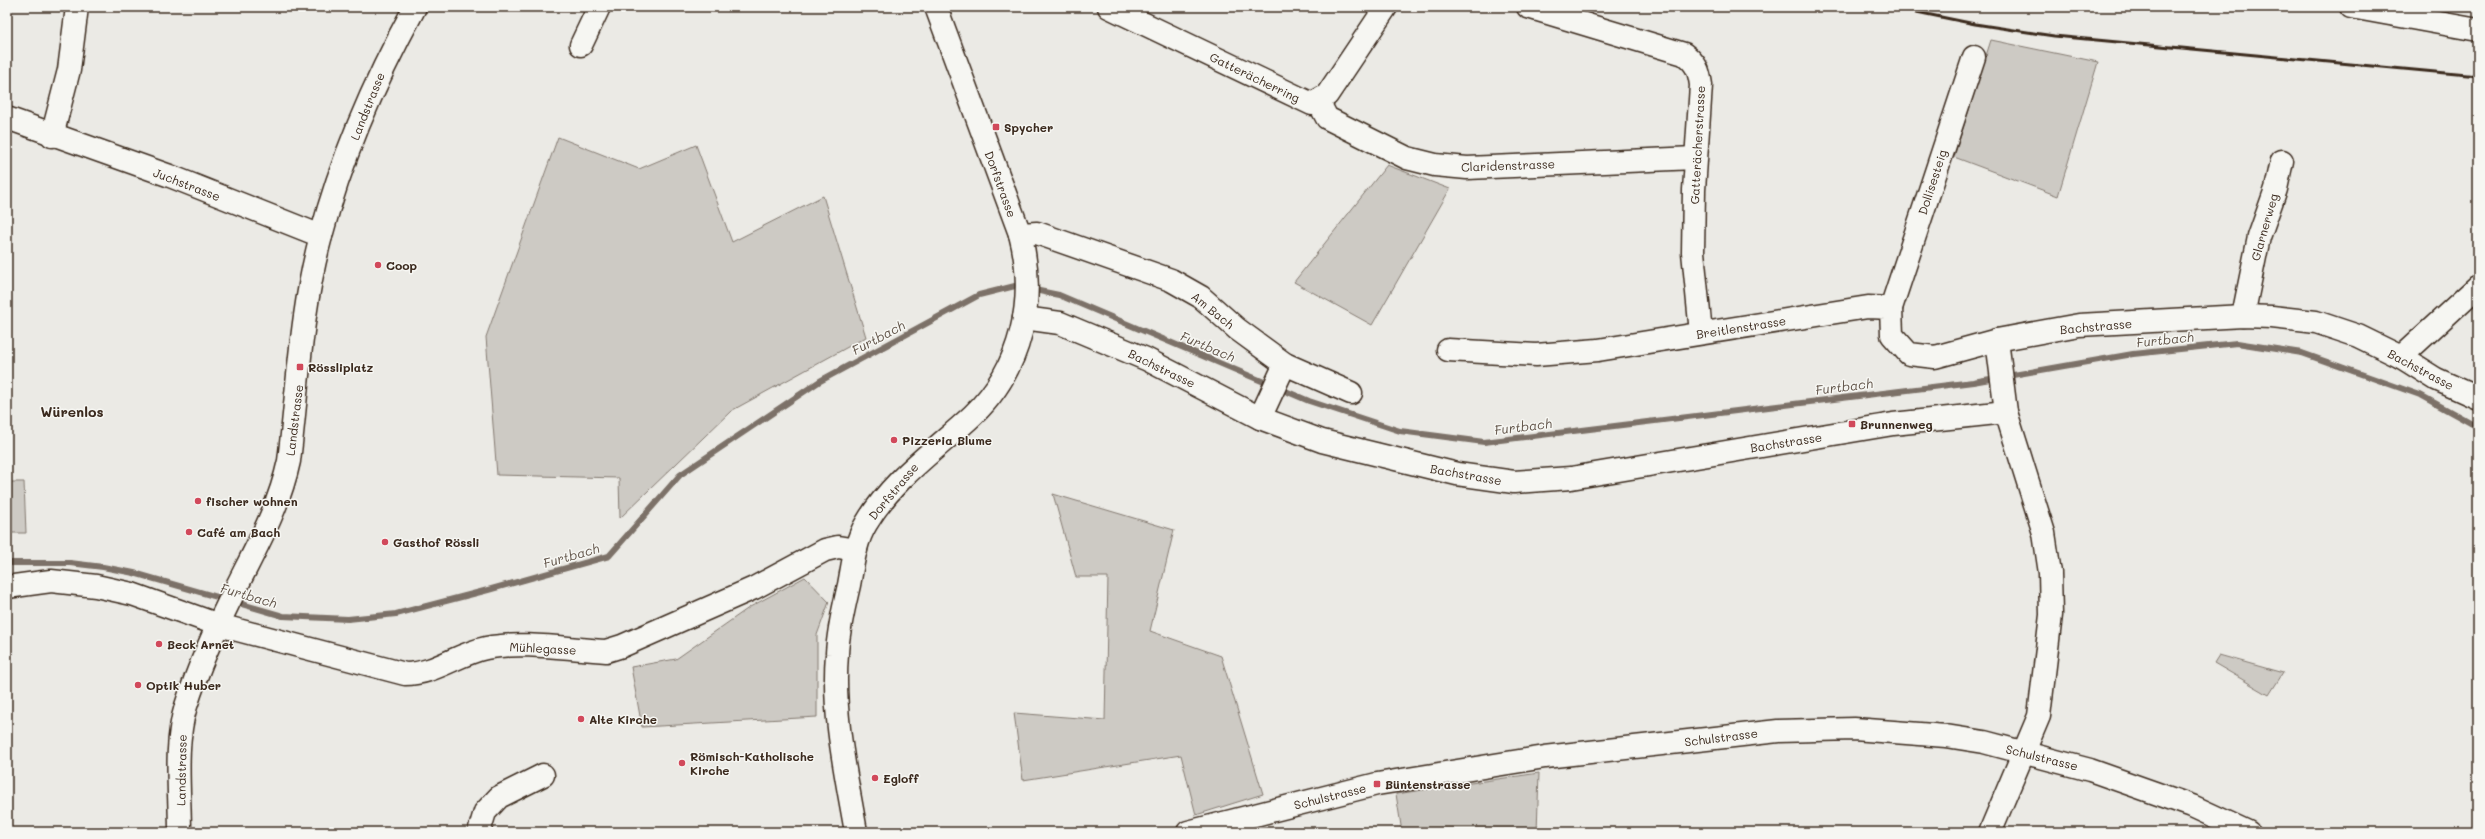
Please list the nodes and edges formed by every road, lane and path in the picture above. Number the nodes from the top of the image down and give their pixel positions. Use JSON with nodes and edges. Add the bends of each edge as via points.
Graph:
{"nodes":[{"id":1,"x":77,"y":7,"type":"edge"},
{"id":2,"x":415,"y":7,"type":"edge"},
{"id":3,"x":598,"y":7,"type":"edge"},
{"id":4,"x":936,"y":7,"type":"edge"},
{"id":5,"x":1108,"y":7,"type":"edge"},
{"id":6,"x":1386,"y":7,"type":"edge"},
{"id":7,"x":1528,"y":7,"type":"edge"},
{"id":8,"x":2352,"y":7,"type":"edge"},
{"id":9,"x":2478,"y":30,"type":"edge"},
{"id":10,"x":581,"y":46,"type":"dead end"},
{"id":11,"x":1974,"y":57,"type":"dead end"},
{"id":12,"x":1318,"y":101,"type":"junction"},
{"id":13,"x":7,"y":118,"type":"edge"},
{"id":14,"x":52,"y":136,"type":"junction"},
{"id":15,"x":1696,"y":158,"type":"junction"},
{"id":16,"x":2282,"y":161,"type":"dead end"},
{"id":17,"x":1020,"y":234,"type":"junction"},
{"id":18,"x":320,"y":236,"type":"junction"},
{"id":19,"x":2478,"y":286,"type":"edge"},
{"id":20,"x":1891,"y":308,"type":"junction"},
{"id":21,"x":1025,"y":310,"type":"junction"},
{"id":22,"x":2242,"y":316,"type":"junction"},
{"id":23,"x":1701,"y":334,"type":"junction"},
{"id":24,"x":1999,"y":347,"type":"junction"},
{"id":25,"x":1448,"y":350,"type":"dead end"},
{"id":26,"x":2401,"y":357,"type":"junction"},
{"id":27,"x":1283,"y":368,"type":"junction"},
{"id":28,"x":1351,"y":393,"type":"dead end"},
{"id":29,"x":2478,"y":398,"type":"edge"},
{"id":30,"x":2005,"y":403,"type":"junction"},
{"id":31,"x":1263,"y":411,"type":"junction"},
{"id":32,"x":856,"y":550,"type":"junction"},
{"id":33,"x":7,"y":587,"type":"edge"},
{"id":34,"x":222,"y":618,"type":"junction"},
{"id":35,"x":2025,"y":752,"type":"junction"},
{"id":36,"x":542,"y":775,"type":"dead end"},
{"id":37,"x":1214,"y":829,"type":"edge"},
{"id":38,"x":180,"y":832,"type":"edge"},
{"id":39,"x":479,"y":832,"type":"edge"},
{"id":40,"x":856,"y":832,"type":"edge"},
{"id":41,"x":1188,"y":832,"type":"edge"},
{"id":42,"x":1990,"y":832,"type":"edge"},
{"id":43,"x":2248,"y":832,"type":"edge"}],
"edges":[{"from":1,"to":14,"type":"street","via":[[69,70]]},
{"from":2,"to":18,"type":"street","name":"Landstrasse","via":[[384,64],[350,149]]},
{"from":3,"to":10,"type":"street"},
{"from":4,"to":17,"type":"street","name":"Dorfstrasse"},
{"from":5,"to":12,"type":"street","name":"Gatterächerring","via":[[1312,104]]},
{"from":6,"to":12,"type":"street","name":"Gatterächerring","via":[[1327,95]]},
{"from":7,"to":15,"type":"street","name":"Gatterächerstrasse","via":[[1684,54],[1694,62],[1701,85]]},
{"from":8,"to":9,"type":"street"},
{"from":11,"to":20,"type":"street","name":"Dollisesteig"},
{"from":12,"to":15,"type":"street","name":"Claridenstrasse","via":[[1327,118],[1406,158],[1435,165],[1467,168]]},
{"from":13,"to":14,"type":"street","name":"Juchstrasse"},
{"from":14,"to":18,"type":"street","name":"Juchstrasse","via":[[170,176]]},
{"from":15,"to":23,"type":"street","name":"Gatterächerstrasse","via":[[1693,252]]},
{"from":16,"to":22,"type":"street","name":"Glarnerweg","via":[[2276,189],[2259,237]]},
{"from":17,"to":21,"type":"street","name":"Dorfstrasse","via":[[1025,254]]},
{"from":17,"to":27,"type":"street","name":"Am Bach","via":[[1037,233],[1171,280],[1201,297]]},
{"from":18,"to":34,"type":"street","name":"Landstrasse","via":[[284,488],[271,521]]},
{"from":19,"to":26,"type":"street"},
{"from":20,"to":23,"type":"street","name":"Breitlenstrasse","via":[[1868,307]]},
{"from":20,"to":24,"type":"street","via":[[1892,335],[1909,354],[1935,357]]},
{"from":21,"to":31,"type":"street","name":"Bachstrasse"},
{"from":21,"to":32,"type":"street","name":"Dorfstrasse","via":[[1017,350],[987,400],[921,459],[889,493],[865,524]]},
{"from":22,"to":24,"type":"street","name":"Bachstrasse","via":[[2080,325]]},
{"from":22,"to":26,"type":"street","name":"Bachstrasse","via":[[2316,322],[2358,336]]},
{"from":23,"to":25,"type":"street","name":"Breitlenstrasse","via":[[1598,350],[1536,355]]},
{"from":24,"to":30,"type":"street"},
{"from":26,"to":29,"type":"street","name":"Bachstrasse","via":[[2436,380]]},
{"from":27,"to":28,"type":"street","name":"Am Bach"},
{"from":27,"to":31,"type":"street"},
{"from":30,"to":31,"type":"street","name":"Bachstrasse","via":[[1571,478],[1514,482],[1457,474],[1330,443]]},
{"from":30,"to":35,"type":"street","via":[[2044,533],[2050,573],[2051,616],[2039,716]]},
{"from":32,"to":34,"type":"street","name":"Mühlegasse","via":[[838,547],[825,550],[754,588],[606,651],[503,645],[472,651],[421,674],[405,674],[245,632]]},
{"from":32,"to":40,"type":"street","name":"Dorfstrasse","via":[[836,655],[838,724]]},
{"from":33,"to":34,"type":"street","name":"Mühlegasse","via":[[51,581],[96,586]]},
{"from":34,"to":38,"type":"street","name":"Landstrasse","via":[[186,706],[180,738]]},
{"from":35,"to":37,"type":"street","name":"Schulstrasse","via":[[1984,742],[1888,731],[1778,731],[1564,754],[1377,784]]},
{"from":35,"to":42,"type":"street"},
{"from":35,"to":43,"type":"street","name":"Schulstrasse","via":[[2145,788]]},
{"from":36,"to":39,"type":"street","via":[[499,797],[485,812]]},
{"from":37,"to":41,"type":"street","name":"Schulstrasse"}]}
